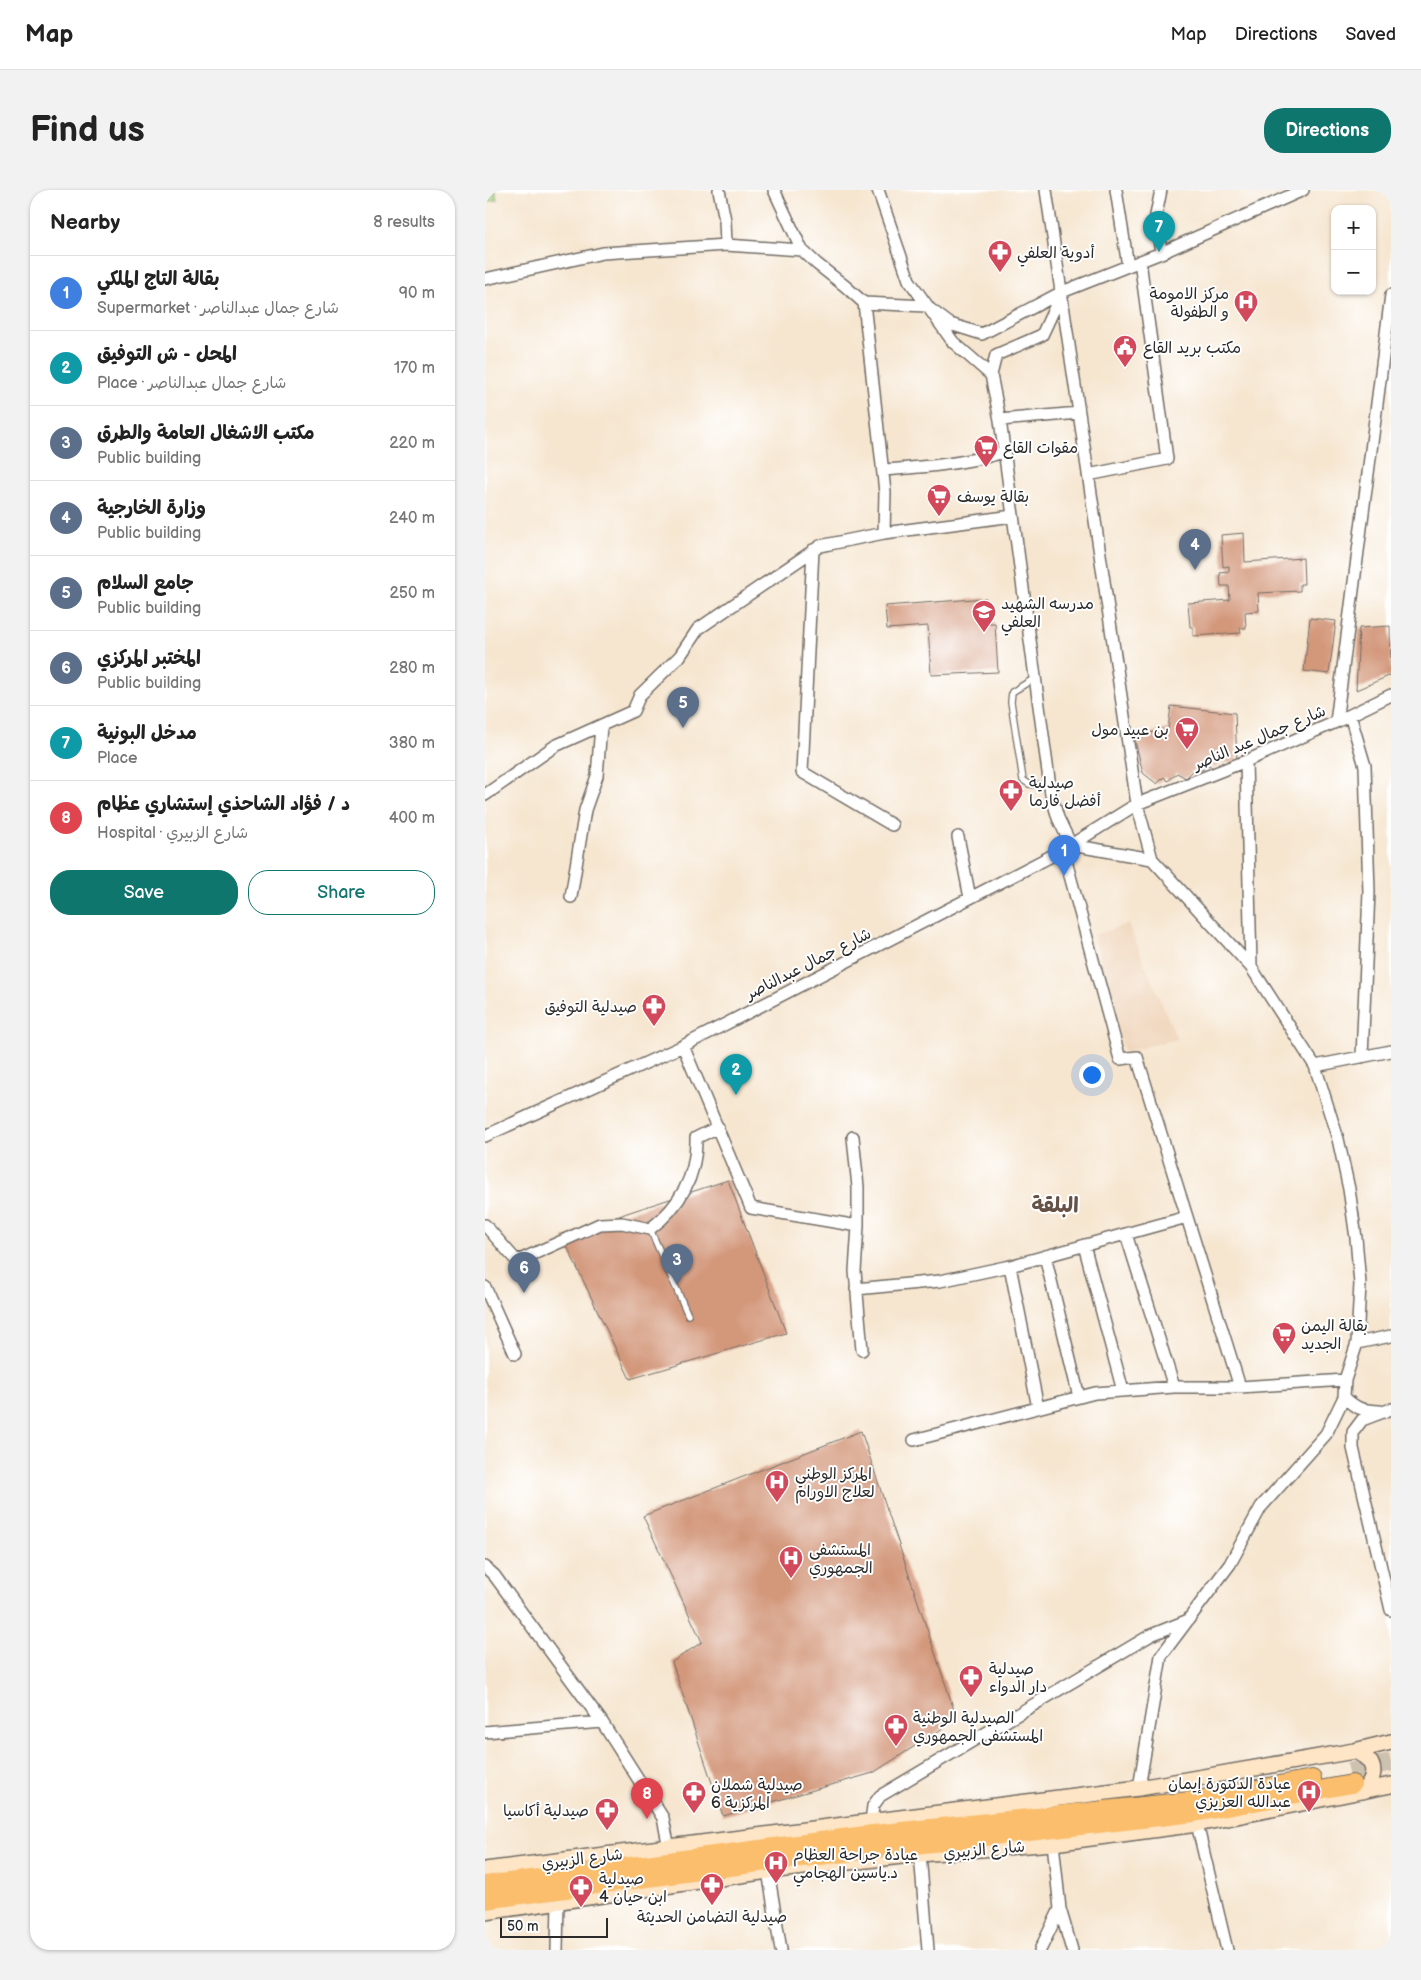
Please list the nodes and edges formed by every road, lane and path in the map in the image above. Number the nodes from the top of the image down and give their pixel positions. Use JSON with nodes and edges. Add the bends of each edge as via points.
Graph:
{"nodes":[{"id":1,"x":719,"y":190,"type":"edge"},
{"id":2,"x":773,"y":190,"type":"edge"},
{"id":3,"x":879,"y":190,"type":"edge"},
{"id":4,"x":1047,"y":190,"type":"edge"},
{"id":5,"x":1115,"y":190,"type":"edge"},
{"id":6,"x":1161,"y":190,"type":"edge"},
{"id":7,"x":1303,"y":190,"type":"edge"},
{"id":8,"x":726,"y":244,"type":"junction"},
{"id":9,"x":802,"y":250,"type":"junction"},
{"id":10,"x":1161,"y":253,"type":"junction"},
{"id":11,"x":1140,"y":261,"type":"junction"},
{"id":12,"x":1128,"y":266,"type":"junction"},
{"id":13,"x":485,"y":279,"type":"edge"},
{"id":14,"x":1063,"y":292,"type":"junction"},
{"id":15,"x":1391,"y":294,"type":"edge"},
{"id":16,"x":864,"y":303,"type":"junction"},
{"id":17,"x":926,"y":306,"type":"junction"},
{"id":18,"x":991,"y":375,"type":"junction"},
{"id":19,"x":1079,"y":413,"type":"junction"},
{"id":20,"x":1000,"y":420,"type":"junction"},
{"id":21,"x":1004,"y":452,"type":"junction"},
{"id":22,"x":883,"y":470,"type":"junction"},
{"id":23,"x":1088,"y":476,"type":"junction"},
{"id":24,"x":1013,"y":516,"type":"junction"},
{"id":25,"x":884,"y":533,"type":"junction"},
{"id":26,"x":813,"y":550,"type":"junction"},
{"id":27,"x":1035,"y":678,"type":"junction"},
{"id":28,"x":1391,"y":695,"type":"edge"},
{"id":29,"x":1350,"y":715,"type":"junction"},
{"id":30,"x":1336,"y":722,"type":"junction"},
{"id":31,"x":601,"y":726,"type":"junction"},
{"id":32,"x":1246,"y":761,"type":"junction"},
{"id":33,"x":1050,"y":786,"type":"junction"},
{"id":34,"x":485,"y":794,"type":"edge"},
{"id":35,"x":1137,"y":804,"type":"junction"},
{"id":36,"x":892,"y":825,"type":"dead end"},
{"id":37,"x":958,"y":836,"type":"dead end"},
{"id":38,"x":1067,"y":848,"type":"junction"},
{"id":39,"x":1152,"y":859,"type":"junction"},
{"id":40,"x":571,"y":897,"type":"dead end"},
{"id":41,"x":970,"y":898,"type":"junction"},
{"id":42,"x":1251,"y":967,"type":"junction"},
{"id":43,"x":683,"y":1046,"type":"junction"},
{"id":44,"x":1391,"y":1051,"type":"edge"},
{"id":45,"x":1362,"y":1057,"type":"junction"},
{"id":46,"x":1315,"y":1066,"type":"junction"},
{"id":47,"x":718,"y":1127,"type":"junction"},
{"id":48,"x":485,"y":1136,"type":"edge"},
{"id":49,"x":853,"y":1137,"type":"dead end"},
{"id":50,"x":1187,"y":1217,"type":"junction"},
{"id":51,"x":485,"y":1225,"type":"edge"},
{"id":52,"x":858,"y":1226,"type":"junction"},
{"id":53,"x":650,"y":1229,"type":"junction"},
{"id":54,"x":1126,"y":1234,"type":"junction"},
{"id":55,"x":1084,"y":1245,"type":"junction"},
{"id":56,"x":1045,"y":1256,"type":"junction"},
{"id":57,"x":1010,"y":1266,"type":"junction"},
{"id":58,"x":485,"y":1287,"type":"edge"},
{"id":59,"x":856,"y":1289,"type":"junction"},
{"id":60,"x":688,"y":1315,"type":"dead end"},
{"id":61,"x":1391,"y":1336,"type":"edge"},
{"id":62,"x":1357,"y":1343,"type":"junction"},
{"id":63,"x":862,"y":1350,"type":"dead end"},
{"id":64,"x":515,"y":1354,"type":"dead end"},
{"id":65,"x":1345,"y":1380,"type":"junction"},
{"id":66,"x":1240,"y":1387,"type":"junction"},
{"id":67,"x":1174,"y":1388,"type":"junction"},
{"id":68,"x":1123,"y":1391,"type":"junction"},
{"id":69,"x":1079,"y":1397,"type":"junction"},
{"id":70,"x":1344,"y":1397,"type":"junction"},
{"id":71,"x":1038,"y":1408,"type":"junction"},
{"id":72,"x":1387,"y":1410,"type":"edge"},
{"id":73,"x":913,"y":1440,"type":"dead end"},
{"id":74,"x":485,"y":1567,"type":"edge"},
{"id":75,"x":490,"y":1576,"type":"edge"},
{"id":76,"x":1391,"y":1610,"type":"edge"},
{"id":77,"x":1186,"y":1621,"type":"junction"},
{"id":78,"x":602,"y":1722,"type":"junction"},
{"id":79,"x":485,"y":1732,"type":"edge"},
{"id":80,"x":1391,"y":1742,"type":"edge"},
{"id":81,"x":1354,"y":1751,"type":"junction"},
{"id":82,"x":1355,"y":1782,"type":"junction"},
{"id":83,"x":1391,"y":1785,"type":"edge"},
{"id":84,"x":1139,"y":1788,"type":"junction"},
{"id":85,"x":1197,"y":1824,"type":"junction"},
{"id":86,"x":872,"y":1828,"type":"junction"},
{"id":87,"x":1053,"y":1843,"type":"junction"},
{"id":88,"x":669,"y":1848,"type":"junction"},
{"id":89,"x":920,"y":1849,"type":"junction"},
{"id":90,"x":485,"y":1870,"type":"edge"},
{"id":91,"x":768,"y":1871,"type":"junction"},
{"id":92,"x":485,"y":1885,"type":"edge"},
{"id":93,"x":485,"y":1900,"type":"edge"},
{"id":94,"x":558,"y":1902,"type":"junction"},
{"id":95,"x":1060,"y":1909,"type":"junction"},
{"id":96,"x":485,"y":1912,"type":"edge"},
{"id":97,"x":557,"y":1950,"type":"edge"},
{"id":98,"x":781,"y":1950,"type":"edge"},
{"id":99,"x":928,"y":1950,"type":"edge"},
{"id":100,"x":1040,"y":1950,"type":"edge"},
{"id":101,"x":1072,"y":1950,"type":"edge"},
{"id":102,"x":1227,"y":1950,"type":"edge"}],
"edges":[{"from":1,"to":8,"type":"street"},
{"from":2,"to":9,"type":"street"},
{"from":3,"to":17,"type":"street","via":[[909,280]]},
{"from":4,"to":14,"type":"street"},
{"from":5,"to":12,"type":"street"},
{"from":6,"to":10,"type":"street","via":[[1156,215]]},
{"from":7,"to":10,"type":"street"},
{"from":8,"to":9,"type":"street"},
{"from":8,"to":13,"type":"street","via":[[603,253]]},
{"from":9,"to":16,"type":"street"},
{"from":10,"to":11,"type":"street"},
{"from":11,"to":12,"type":"street"},
{"from":11,"to":23,"type":"street","via":[[1167,459]]},
{"from":12,"to":14,"type":"street"},
{"from":14,"to":17,"type":"street","via":[[982,334],[950,324]]},
{"from":14,"to":18,"type":"street","via":[[1042,335],[995,355]]},
{"from":14,"to":19,"type":"street"},
{"from":15,"to":30,"type":"street"},
{"from":16,"to":17,"type":"street"},
{"from":16,"to":22,"type":"street"},
{"from":17,"to":18,"type":"street","via":[[953,342]]},
{"from":18,"to":20,"type":"street"},
{"from":19,"to":20,"type":"street"},
{"from":19,"to":23,"type":"street"},
{"from":20,"to":21,"type":"street"},
{"from":21,"to":22,"type":"street","via":[[939,466]]},
{"from":21,"to":24,"type":"street"},
{"from":22,"to":25,"type":"street"},
{"from":23,"to":35,"type":"street"},
{"from":24,"to":25,"type":"street"},
{"from":24,"to":27,"type":"street"},
{"from":25,"to":26,"type":"street"},
{"from":26,"to":31,"type":"street","via":[[698,629],[680,656],[640,694],[633,712]]},
{"from":26,"to":36,"type":"street","via":[[802,772]]},
{"from":27,"to":33,"type":"street"},
{"from":27,"to":33,"type":"lane","via":[[1012,692],[1011,702],[1023,780],[1029,784]]},
{"from":28,"to":29,"type":"street","name":"شارع جمال عبد الناصر"},
{"from":29,"to":30,"type":"street","name":"شارع جمال عبد الناصر"},
{"from":29,"to":45,"type":"street","via":[[1365,766],[1366,786],[1369,892]]},
{"from":30,"to":32,"type":"street","name":"شارع جمال عبد الناصر"},
{"from":31,"to":34,"type":"street","via":[[555,746]]},
{"from":31,"to":40,"type":"street","via":[[597,776],[585,810]]},
{"from":32,"to":35,"type":"street","name":"شارع جمال عبد الناصر"},
{"from":32,"to":42,"type":"street"},
{"from":33,"to":38,"type":"street"},
{"from":35,"to":38,"type":"street","name":"شارع جمال عبدالناصر"},
{"from":35,"to":39,"type":"street"},
{"from":37,"to":41,"type":"street"},
{"from":38,"to":39,"type":"street"},
{"from":38,"to":41,"type":"street","name":"شارع جمال عبدالناصر"},
{"from":38,"to":50,"type":"street","via":[[1120,1059],[1137,1056]]},
{"from":39,"to":42,"type":"street"},
{"from":41,"to":43,"type":"street","name":"شارع جمال عبدالناصر"},
{"from":42,"to":46,"type":"street"},
{"from":43,"to":47,"type":"street"},
{"from":43,"to":48,"type":"street","name":"شارع جمال عبدالناصر"},
{"from":44,"to":45,"type":"street"},
{"from":45,"to":46,"type":"street"},
{"from":46,"to":62,"type":"street","via":[[1338,1139],[1349,1189],[1360,1284]]},
{"from":47,"to":52,"type":"street","via":[[751,1208]]},
{"from":47,"to":53,"type":"street","via":[[696,1138],[696,1156],[683,1197]]},
{"from":49,"to":52,"type":"street"},
{"from":50,"to":54,"type":"street"},
{"from":50,"to":66,"type":"street"},
{"from":51,"to":53,"type":"street","via":[[514,1258],[520,1260],[600,1224],[622,1223]]},
{"from":52,"to":59,"type":"street"},
{"from":53,"to":60,"type":"lane"},
{"from":54,"to":55,"type":"street"},
{"from":54,"to":67,"type":"street"},
{"from":55,"to":56,"type":"street"},
{"from":55,"to":68,"type":"street"},
{"from":56,"to":57,"type":"street"},
{"from":56,"to":69,"type":"street"},
{"from":57,"to":59,"type":"street","via":[[940,1281]]},
{"from":57,"to":71,"type":"street"},
{"from":58,"to":64,"type":"street"},
{"from":59,"to":63,"type":"street"},
{"from":61,"to":62,"type":"street"},
{"from":62,"to":65,"type":"street"},
{"from":65,"to":66,"type":"street"},
{"from":65,"to":70,"type":"street"},
{"from":66,"to":67,"type":"street"},
{"from":67,"to":68,"type":"street"},
{"from":68,"to":69,"type":"street"},
{"from":69,"to":71,"type":"street"},
{"from":70,"to":72,"type":"street","via":[[1354,1407]]},
{"from":70,"to":77,"type":"street","via":[[1326,1434],[1261,1507],[1230,1564]]},
{"from":71,"to":73,"type":"street"},
{"from":72,"to":76,"type":"street","via":[[1362,1420],[1353,1432],[1353,1448]]},
{"from":74,"to":75,"type":"street"},
{"from":75,"to":78,"type":"street"},
{"from":77,"to":84,"type":"street","via":[[1161,1656]]},
{"from":77,"to":86,"type":"street","via":[[1151,1635],[879,1796],[873,1806]]},
{"from":78,"to":79,"type":"street"},
{"from":78,"to":88,"type":"street","via":[[663,1818]]},
{"from":80,"to":81,"type":"main road","name":"شارع الزبيري"},
{"from":81,"to":82,"type":"main road","via":[[1371,1763],[1373,1773],[1371,1783]]},
{"from":81,"to":84,"type":"main road","name":"شارع الزبيري"},
{"from":82,"to":83,"type":"main road","name":"شارع الزبيري"},
{"from":82,"to":85,"type":"main road","name":"شارع الزبيري"},
{"from":82,"to":86,"type":"main road","name":"شارع الزبيري","via":[[1191,1801]]},
{"from":82,"to":89,"type":"main road","name":"شارع الزبيري","via":[[1194,1813]]},
{"from":84,"to":86,"type":"main road","name":"شارع الزبيري"},
{"from":85,"to":87,"type":"main road","name":"شارع الزبيري"},
{"from":85,"to":102,"type":"street"},
{"from":86,"to":88,"type":"main road","name":"شارع الزبيري"},
{"from":86,"to":92,"type":"main road","name":"شارع الزبيري"},
{"from":87,"to":89,"type":"main road","name":"شارع الزبيري"},
{"from":87,"to":95,"type":"street"},
{"from":88,"to":90,"type":"main road","name":"شارع الزبيري"},
{"from":89,"to":91,"type":"main road","name":"شارع الزبيري"},
{"from":89,"to":93,"type":"main road","name":"شارع الزبيري","via":[[776,1860]]},
{"from":89,"to":99,"type":"street"},
{"from":91,"to":94,"type":"main road","name":"شارع الزبيري"},
{"from":91,"to":98,"type":"street"},
{"from":94,"to":96,"type":"main road","name":"شارع الزبيري"},
{"from":94,"to":97,"type":"street"},
{"from":95,"to":100,"type":"street"},
{"from":95,"to":101,"type":"street"}]}
